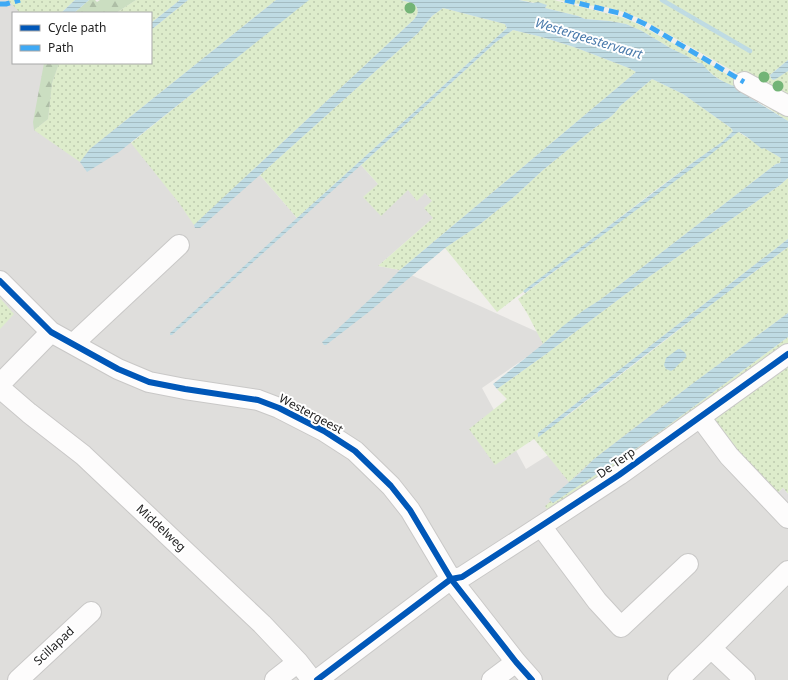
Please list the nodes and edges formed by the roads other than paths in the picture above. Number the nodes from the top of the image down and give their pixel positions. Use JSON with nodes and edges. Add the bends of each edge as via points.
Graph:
{"nodes":[{"id":1,"x":744,"y":82,"type":"dead end"},
{"id":2,"x":788,"y":106,"type":"edge"},
{"id":3,"x":179,"y":245,"type":"dead end"},
{"id":4,"x":0,"y":280,"type":"edge"},
{"id":5,"x":51,"y":332,"type":"junction"},
{"id":6,"x":73,"y":344,"type":"junction"},
{"id":7,"x":788,"y":354,"type":"edge"},
{"id":8,"x":0,"y":384,"type":"edge"},
{"id":9,"x":0,"y":388,"type":"edge"},
{"id":10,"x":700,"y":417,"type":"junction"},
{"id":11,"x":788,"y":518,"type":"edge"},
{"id":12,"x":541,"y":526,"type":"junction"},
{"id":13,"x":688,"y":564,"type":"dead end"},
{"id":14,"x":788,"y":571,"type":"edge"},
{"id":15,"x":451,"y":579,"type":"junction"},
{"id":16,"x":91,"y":612,"type":"dead end"},
{"id":17,"x":711,"y":648,"type":"junction"},
{"id":18,"x":298,"y":662,"type":"junction"},
{"id":19,"x":516,"y":662,"type":"junction"},
{"id":20,"x":18,"y":680,"type":"edge"},
{"id":21,"x":275,"y":680,"type":"edge"},
{"id":22,"x":312,"y":680,"type":"edge"},
{"id":23,"x":318,"y":680,"type":"edge"},
{"id":24,"x":492,"y":680,"type":"edge"},
{"id":25,"x":532,"y":680,"type":"edge"},
{"id":26,"x":678,"y":680,"type":"edge"},
{"id":27,"x":745,"y":680,"type":"edge"}],
"edges":[{"from":1,"to":2,"type":"street"},
{"from":3,"to":6,"type":"street"},
{"from":4,"to":5,"type":"street","name":"Westergeest"},
{"from":5,"to":6,"type":"street","name":"Westergeest"},
{"from":5,"to":8,"type":"street"},
{"from":6,"to":15,"type":"street","name":"Westergeest","via":[[118,369],[149,382],[258,400],[324,431],[354,451],[391,486],[410,510]]},
{"from":7,"to":10,"type":"street","name":"De Terp"},
{"from":9,"to":18,"type":"street","name":"Middelweg","via":[[83,455],[262,624]]},
{"from":10,"to":11,"type":"street","via":[[729,456]]},
{"from":10,"to":12,"type":"street","name":"De Terp","via":[[619,475]]},
{"from":12,"to":13,"type":"street","via":[[597,601],[621,627]]},
{"from":12,"to":15,"type":"street","name":"De Terp","via":[[462,577]]},
{"from":14,"to":17,"type":"street"},
{"from":15,"to":19,"type":"street","name":"Westergeest"},
{"from":15,"to":23,"type":"street","name":"De Terp"},
{"from":16,"to":20,"type":"street","name":"Scillapad"},
{"from":17,"to":26,"type":"street"},
{"from":17,"to":27,"type":"street"},
{"from":18,"to":21,"type":"street"},
{"from":18,"to":22,"type":"street","name":"Middelweg"},
{"from":19,"to":24,"type":"street"},
{"from":19,"to":25,"type":"street","name":"Westergeest"}]}
